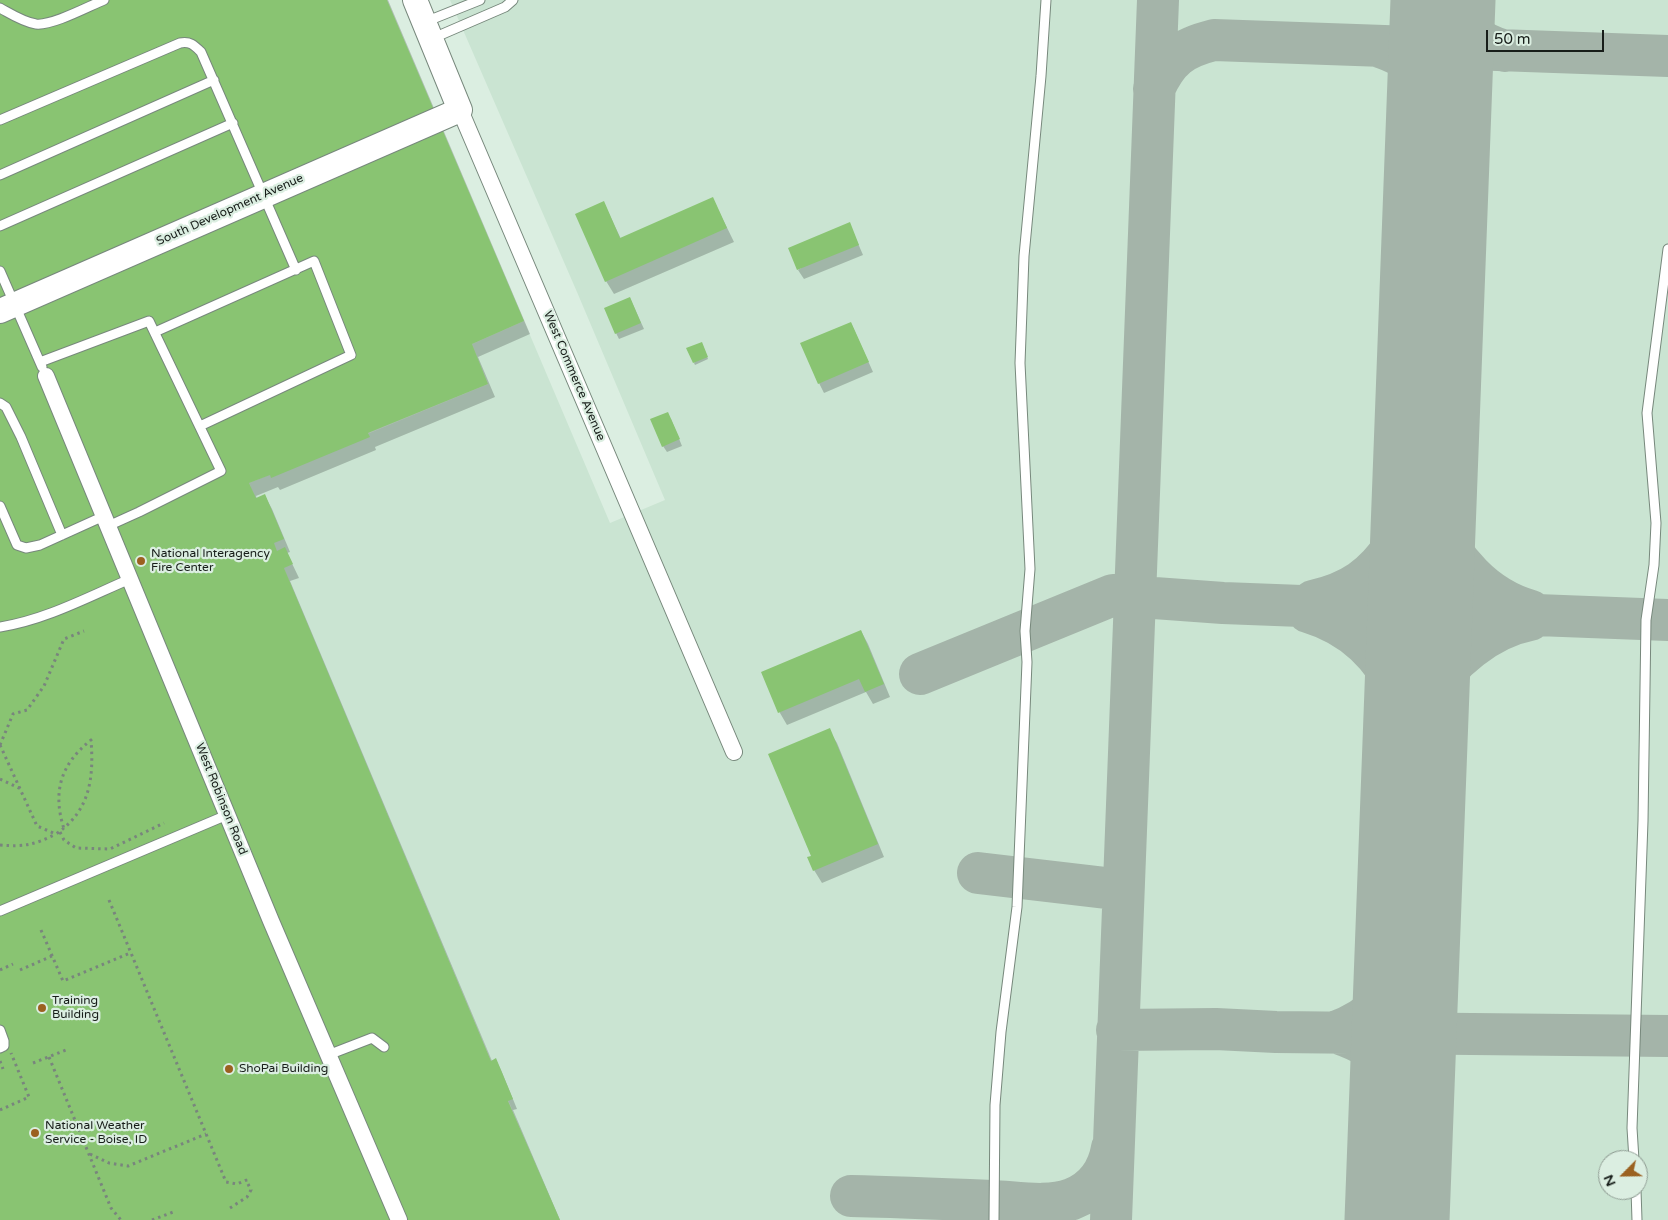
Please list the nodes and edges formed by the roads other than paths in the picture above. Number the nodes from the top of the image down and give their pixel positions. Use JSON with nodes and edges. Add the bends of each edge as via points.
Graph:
{"nodes":[{"id":1,"x":104,"y":0,"type":"edge"},
{"id":2,"x":414,"y":0,"type":"edge"},
{"id":3,"x":478,"y":0,"type":"edge"},
{"id":4,"x":513,"y":0,"type":"edge"},
{"id":5,"x":1046,"y":0,"type":"edge"},
{"id":6,"x":0,"y":8,"type":"edge"},
{"id":7,"x":484,"y":17,"type":"junction"},
{"id":8,"x":428,"y":31,"type":"junction"},
{"id":9,"x":214,"y":80,"type":"junction"},
{"id":10,"x":460,"y":110,"type":"junction"},
{"id":11,"x":0,"y":120,"type":"edge"},
{"id":12,"x":233,"y":123,"type":"junction"},
{"id":13,"x":0,"y":175,"type":"edge"},
{"id":14,"x":264,"y":195,"type":"junction"},
{"id":15,"x":0,"y":226,"type":"edge"},
{"id":16,"x":1668,"y":249,"type":"edge"},
{"id":17,"x":296,"y":270,"type":"junction"},
{"id":18,"x":0,"y":271,"type":"edge"},
{"id":19,"x":8,"y":307,"type":"edge"},
{"id":20,"x":155,"y":332,"type":"junction"},
{"id":21,"x":43,"y":369,"type":"junction"},
{"id":22,"x":0,"y":402,"type":"edge"},
{"id":23,"x":200,"y":426,"type":"junction"},
{"id":24,"x":0,"y":506,"type":"edge"},
{"id":25,"x":106,"y":521,"type":"junction"},
{"id":26,"x":62,"y":534,"type":"junction"},
{"id":27,"x":130,"y":579,"type":"junction"},
{"id":28,"x":0,"y":627,"type":"edge"},
{"id":29,"x":734,"y":752,"type":"dead end"},
{"id":30,"x":227,"y":814,"type":"junction"},
{"id":31,"x":0,"y":911,"type":"edge"},
{"id":32,"x":0,"y":1030,"type":"edge"},
{"id":33,"x":384,"y":1047,"type":"dead end"},
{"id":34,"x":0,"y":1048,"type":"edge"},
{"id":35,"x":328,"y":1055,"type":"junction"},
{"id":36,"x":1633,"y":1150,"type":"edge"},
{"id":37,"x":1636,"y":1200,"type":"edge"},
{"id":38,"x":399,"y":1220,"type":"edge"},
{"id":39,"x":994,"y":1220,"type":"edge"},
{"id":40,"x":1637,"y":1220,"type":"edge"}],
"edges":[{"from":1,"to":6,"type":"lane","via":[[38,24]]},
{"from":2,"to":8,"type":"street","name":"West Commerce Avenue"},
{"from":3,"to":7,"type":"lane"},
{"from":3,"to":8,"type":"lane"},
{"from":4,"to":7,"type":"lane"},
{"from":5,"to":39,"type":"lane","via":[[1024,266],[1020,364],[1030,569],[1025,631],[1027,662],[1017,907],[995,1105]]},
{"from":7,"to":8,"type":"lane"},
{"from":8,"to":10,"type":"street","name":"West Commerce Avenue"},
{"from":9,"to":11,"type":"lane","via":[[201,52],[187,41]]},
{"from":9,"to":12,"type":"lane"},
{"from":9,"to":13,"type":"lane"},
{"from":10,"to":14,"type":"street","name":"South Development Avenue"},
{"from":10,"to":29,"type":"street","name":"West Commerce Avenue"},
{"from":12,"to":14,"type":"lane"},
{"from":12,"to":15,"type":"lane"},
{"from":14,"to":17,"type":"lane"},
{"from":14,"to":19,"type":"street","name":"South Development Avenue"},
{"from":16,"to":36,"type":"lane","via":[[1647,414],[1656,523],[1646,620]]},
{"from":17,"to":20,"type":"lane"},
{"from":17,"to":23,"type":"lane","via":[[314,262],[351,356]]},
{"from":18,"to":19,"type":"lane"},
{"from":19,"to":21,"type":"lane"},
{"from":20,"to":21,"type":"lane","via":[[149,321]]},
{"from":20,"to":23,"type":"lane"},
{"from":21,"to":25,"type":"street","name":"West Robinson Road"},
{"from":22,"to":26,"type":"lane","via":[[6,407],[17,430]]},
{"from":23,"to":25,"type":"lane","via":[[221,471],[139,512]]},
{"from":24,"to":26,"type":"lane","via":[[17,545],[26,548]]},
{"from":25,"to":26,"type":"lane"},
{"from":25,"to":27,"type":"street","name":"West Robinson Road"},
{"from":27,"to":28,"type":"lane","via":[[37,618]]},
{"from":27,"to":30,"type":"street","name":"West Robinson Road"},
{"from":30,"to":31,"type":"lane"},
{"from":30,"to":35,"type":"street","name":"West Robinson Road"},
{"from":32,"to":34,"type":"lane","via":[[4,1042]]},
{"from":33,"to":35,"type":"lane","via":[[372,1038]]},
{"from":35,"to":38,"type":"street","name":"West Robinson Road"},
{"from":37,"to":40,"type":"lane"}]}
